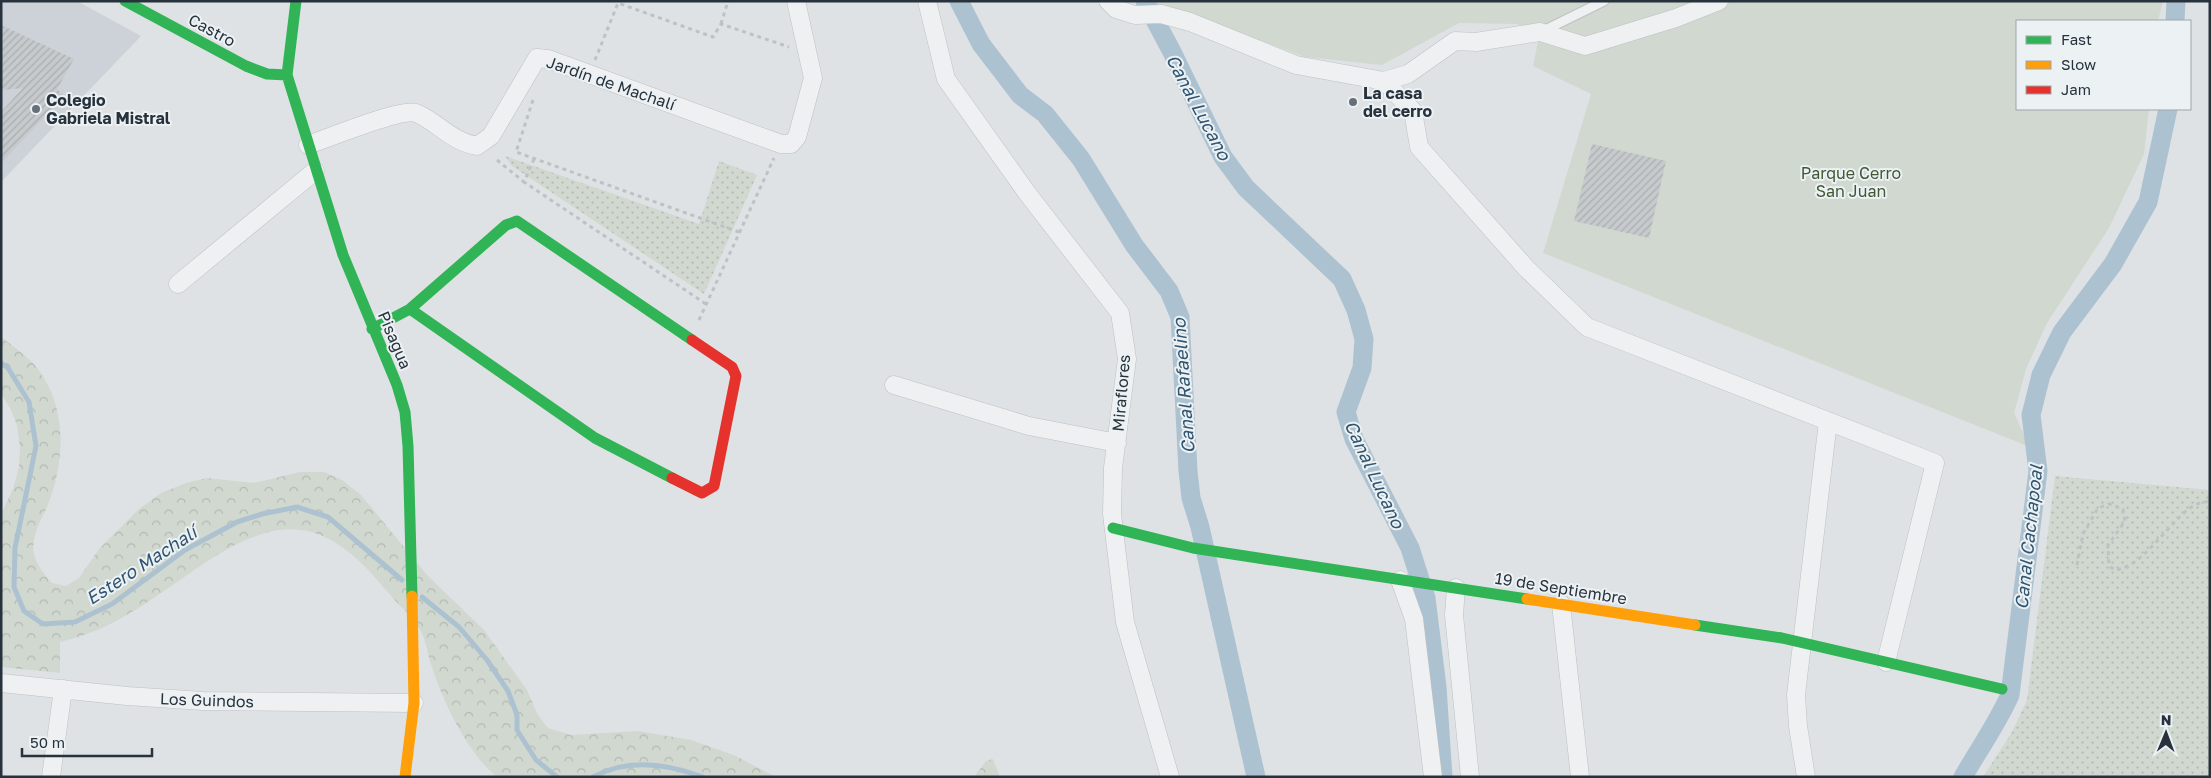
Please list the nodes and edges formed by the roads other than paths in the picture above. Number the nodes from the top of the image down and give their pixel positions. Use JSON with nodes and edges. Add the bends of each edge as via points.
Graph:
{"nodes":[{"id":1,"x":125,"y":1,"type":"edge"},
{"id":2,"x":296,"y":1,"type":"edge"},
{"id":3,"x":796,"y":1,"type":"edge"},
{"id":4,"x":927,"y":1,"type":"edge"},
{"id":5,"x":1108,"y":1,"type":"edge"},
{"id":6,"x":1604,"y":1,"type":"edge"},
{"id":7,"x":1719,"y":1,"type":"edge"},
{"id":8,"x":1540,"y":32,"type":"junction"},
{"id":9,"x":287,"y":75,"type":"junction"},
{"id":10,"x":1384,"y":81,"type":"junction"},
{"id":11,"x":308,"y":145,"type":"junction"},
{"id":12,"x":315,"y":171,"type":"junction"},
{"id":13,"x":178,"y":284,"type":"dead end"},
{"id":14,"x":410,"y":309,"type":"junction"},
{"id":15,"x":372,"y":329,"type":"junction"},
{"id":16,"x":894,"y":385,"type":"dead end"},
{"id":17,"x":1828,"y":422,"type":"junction"},
{"id":18,"x":1117,"y":443,"type":"junction"},
{"id":19,"x":1113,"y":528,"type":"junction"},
{"id":20,"x":1404,"y":580,"type":"junction"},
{"id":21,"x":1456,"y":588,"type":"junction"},
{"id":22,"x":1561,"y":604,"type":"junction"},
{"id":23,"x":1802,"y":643,"type":"junction"},
{"id":24,"x":1886,"y":662,"type":"junction"},
{"id":25,"x":1,"y":683,"type":"edge"},
{"id":26,"x":63,"y":689,"type":"junction"},
{"id":27,"x":2002,"y":689,"type":"dead end"},
{"id":28,"x":414,"y":703,"type":"junction"},
{"id":29,"x":51,"y":777,"type":"edge"},
{"id":30,"x":406,"y":777,"type":"edge"},
{"id":31,"x":1170,"y":777,"type":"edge"},
{"id":32,"x":1433,"y":777,"type":"edge"},
{"id":33,"x":1470,"y":777,"type":"edge"},
{"id":34,"x":1580,"y":777,"type":"edge"},
{"id":35,"x":1806,"y":777,"type":"edge"}],
"edges":[{"from":1,"to":9,"type":"street","name":"Castro","via":[[246,66],[267,74]]},
{"from":2,"to":9,"type":"street","name":"Pisagua"},
{"from":3,"to":11,"type":"street","name":"Jardín de Machalí","via":[[813,78],[797,137],[791,144],[781,144],[548,59],[537,58],[491,136],[477,146],[462,143],[415,113],[394,115]]},
{"from":4,"to":18,"type":"street","name":"Miraflores","via":[[946,79],[1027,193],[1120,313],[1127,359]]},
{"from":5,"to":10,"type":"street","via":[[1116,9],[1135,15],[1161,14],[1190,22],[1296,65]]},
{"from":6,"to":8,"type":"lane"},
{"from":7,"to":8,"type":"street","via":[[1585,46]]},
{"from":8,"to":10,"type":"street","via":[[1476,42],[1455,41],[1408,74]]},
{"from":9,"to":11,"type":"street","name":"Pisagua"},
{"from":10,"to":17,"type":"street","via":[[1413,111],[1419,147],[1526,268],[1587,327]]},
{"from":11,"to":12,"type":"street","name":"Pisagua"},
{"from":12,"to":13,"type":"street"},
{"from":12,"to":15,"type":"street","name":"Pisagua"},
{"from":14,"to":14,"type":"street","via":[[595,438],[702,493],[714,486],[736,376],[732,367],[517,221],[506,225]]},
{"from":14,"to":15,"type":"street"},
{"from":15,"to":28,"type":"street","name":"Pisagua","via":[[397,385],[405,412]]},
{"from":16,"to":18,"type":"street","via":[[1029,426]]},
{"from":17,"to":23,"type":"street"},
{"from":17,"to":24,"type":"street","via":[[1936,463]]},
{"from":18,"to":19,"type":"street","name":"Miraflores","via":[[1112,468]]},
{"from":19,"to":20,"type":"street","name":"19 de Septiembre","via":[[1193,548]]},
{"from":19,"to":31,"type":"street","name":"Miraflores","via":[[1125,622]]},
{"from":20,"to":21,"type":"street","name":"19 de Septiembre"},
{"from":20,"to":32,"type":"street","via":[[1414,619]]},
{"from":21,"to":22,"type":"street","name":"19 de Septiembre"},
{"from":21,"to":33,"type":"street","via":[[1454,616]]},
{"from":22,"to":23,"type":"street","name":"19 de Septiembre"},
{"from":22,"to":34,"type":"street"},
{"from":23,"to":24,"type":"street","name":"19 de Septiembre"},
{"from":23,"to":35,"type":"street","via":[[1796,695]]},
{"from":24,"to":27,"type":"street","name":"19 de Septiembre"},
{"from":25,"to":26,"type":"street","name":"Los Guindos"},
{"from":26,"to":28,"type":"street","name":"Los Guindos","via":[[203,701]]},
{"from":26,"to":29,"type":"street"},
{"from":28,"to":30,"type":"street","name":"Pisagua"}]}
